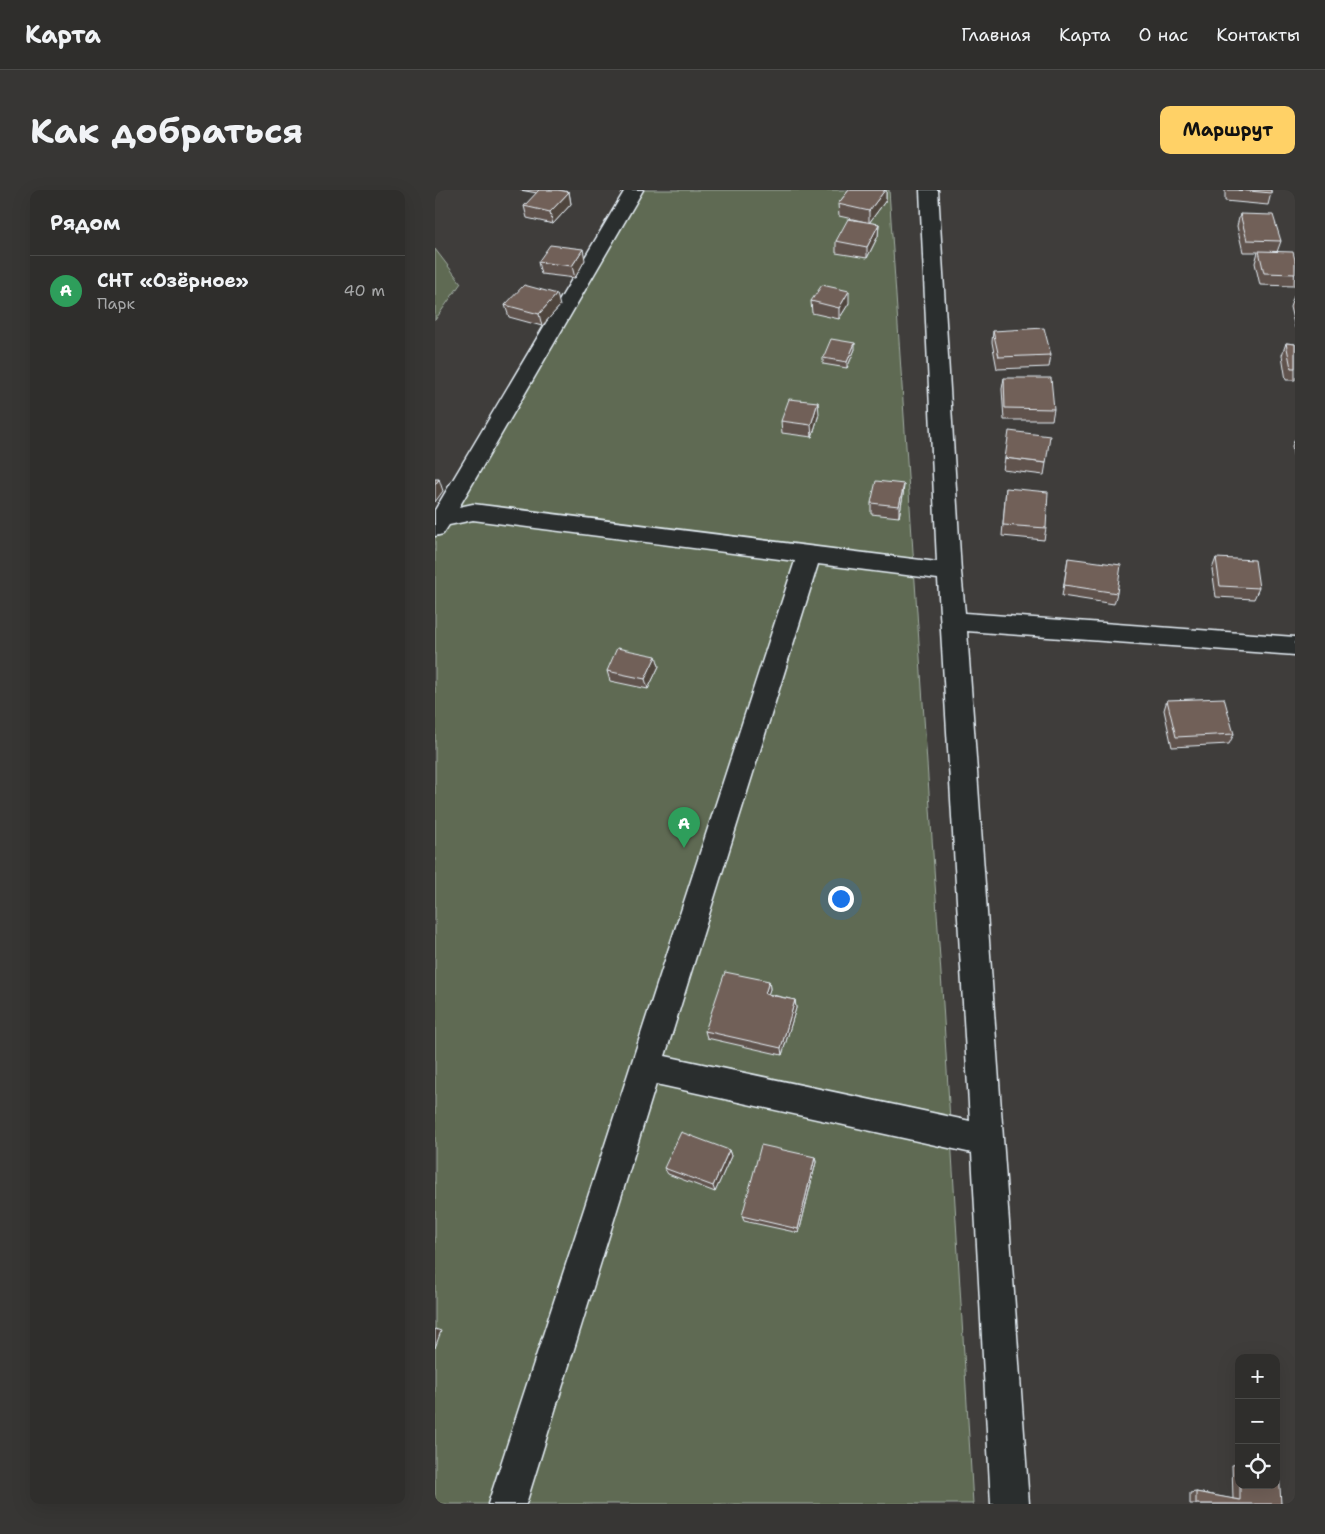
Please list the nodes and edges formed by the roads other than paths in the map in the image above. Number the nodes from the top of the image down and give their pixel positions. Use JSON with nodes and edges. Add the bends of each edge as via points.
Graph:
{"nodes":[{"id":1,"x":634,"y":190,"type":"edge"},
{"id":2,"x":929,"y":190,"type":"edge"},
{"id":3,"x":438,"y":523,"type":"edge"},
{"id":4,"x":809,"y":554,"type":"junction"},
{"id":5,"x":949,"y":572,"type":"junction"},
{"id":6,"x":954,"y":621,"type":"junction"},
{"id":7,"x":1295,"y":646,"type":"edge"},
{"id":8,"x":646,"y":1067,"type":"junction"},
{"id":9,"x":986,"y":1140,"type":"junction"},
{"id":10,"x":507,"y":1504,"type":"edge"},
{"id":11,"x":1009,"y":1504,"type":"edge"}],
"edges":[{"from":1,"to":3,"type":"street"},
{"from":2,"to":5,"type":"street"},
{"from":3,"to":4,"type":"street","via":[[473,512]]},
{"from":4,"to":5,"type":"street"},
{"from":4,"to":8,"type":"street"},
{"from":5,"to":6,"type":"street"},
{"from":6,"to":7,"type":"street"},
{"from":6,"to":9,"type":"street"},
{"from":8,"to":9,"type":"street"},
{"from":8,"to":10,"type":"street"},
{"from":9,"to":11,"type":"street"}]}
